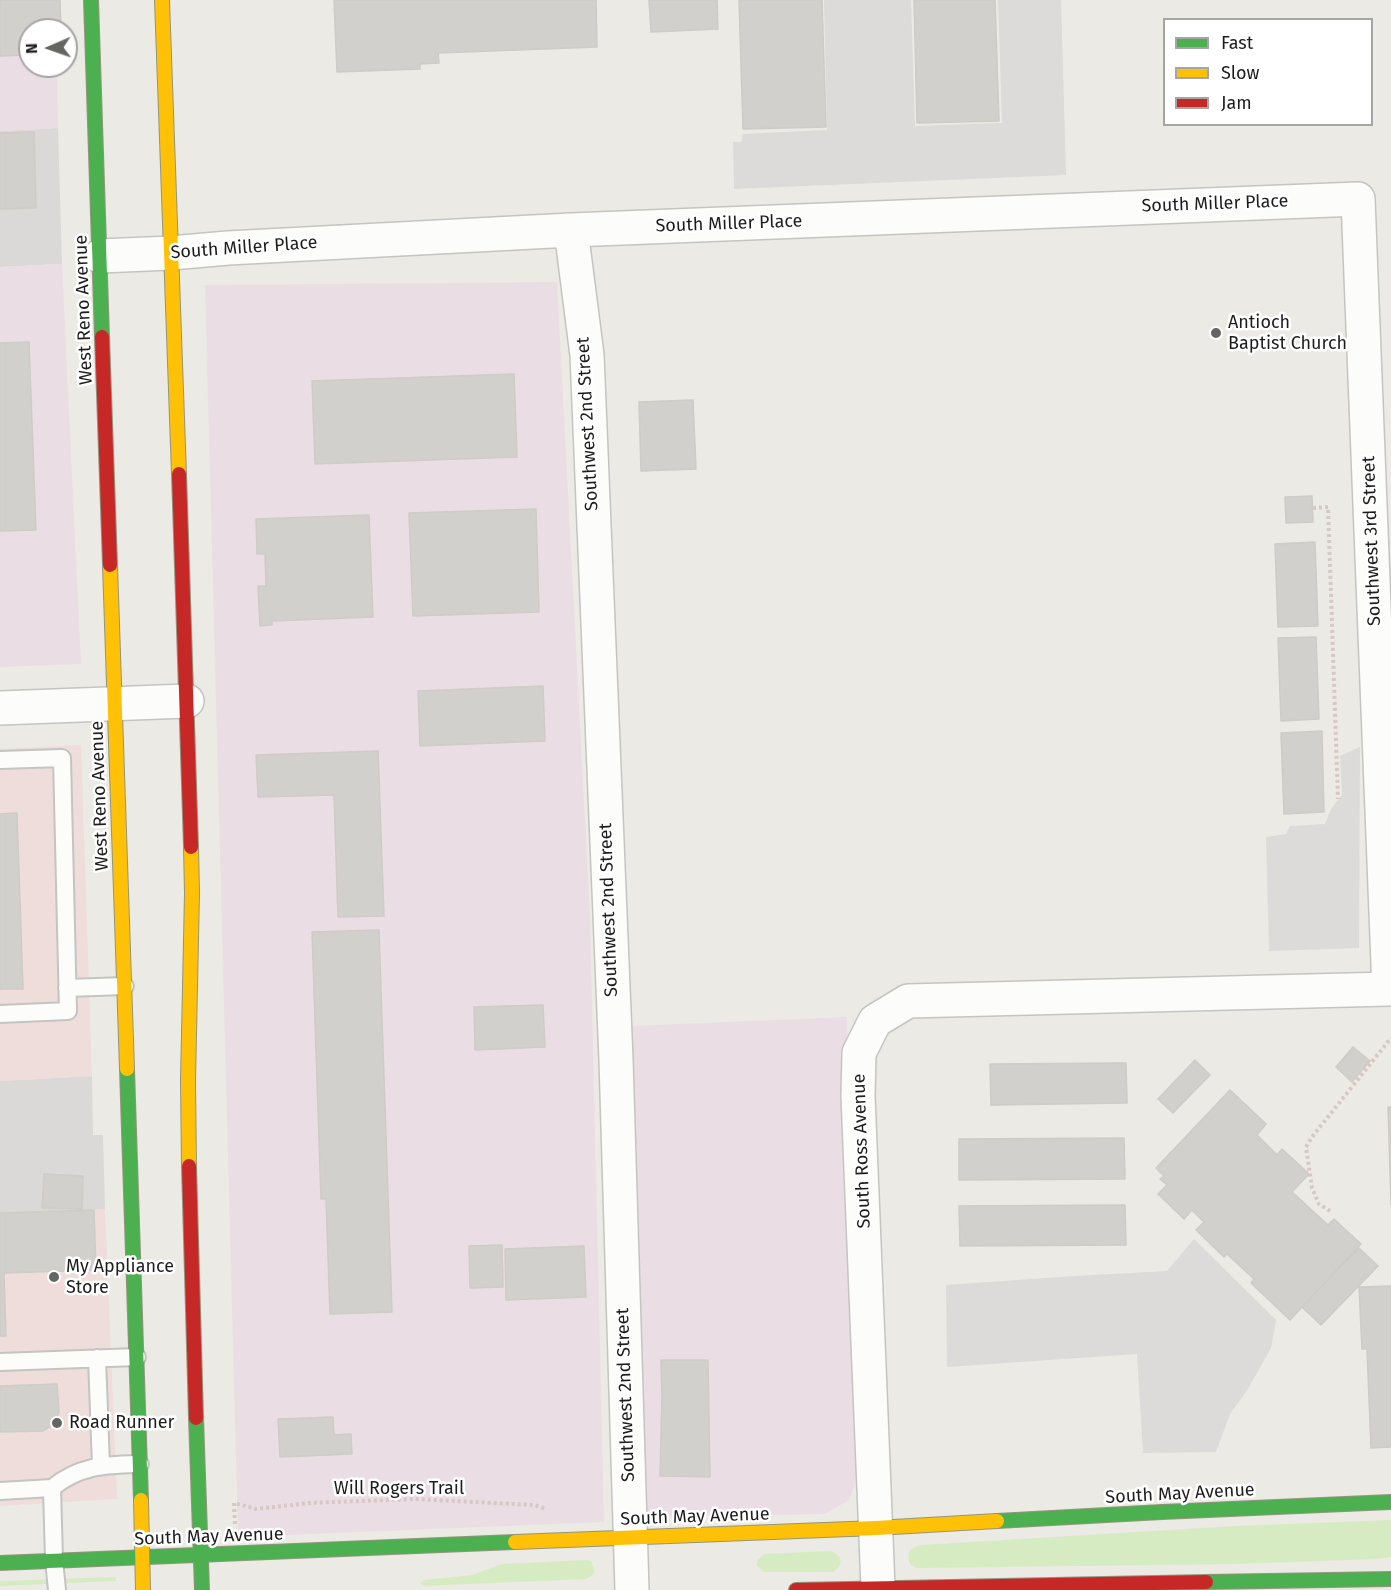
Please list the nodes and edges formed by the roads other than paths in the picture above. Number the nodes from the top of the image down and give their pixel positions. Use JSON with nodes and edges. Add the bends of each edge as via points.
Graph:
{"nodes":[{"id":1,"x":91,"y":0,"type":"edge"},
{"id":2,"x":162,"y":0,"type":"edge"},
{"id":3,"x":1358,"y":199,"type":"joint"},
{"id":4,"x":571,"y":230,"type":"junction"},
{"id":5,"x":171,"y":254,"type":"junction"},
{"id":6,"x":100,"y":256,"type":"junction"},
{"id":7,"x":188,"y":701,"type":"junction"},
{"id":8,"x":115,"y":704,"type":"junction"},
{"id":9,"x":0,"y":708,"type":"edge"},
{"id":10,"x":0,"y":760,"type":"edge"},
{"id":11,"x":125,"y":986,"type":"junction"},
{"id":12,"x":67,"y":988,"type":"junction"},
{"id":13,"x":1390,"y":989,"type":"edge"},
{"id":14,"x":0,"y":1014,"type":"edge"},
{"id":15,"x":137,"y":1357,"type":"junction"},
{"id":16,"x":97,"y":1358,"type":"junction"},
{"id":17,"x":0,"y":1362,"type":"edge"},
{"id":18,"x":140,"y":1464,"type":"junction"},
{"id":19,"x":101,"y":1466,"type":"junction"},
{"id":20,"x":52,"y":1488,"type":"junction"},
{"id":21,"x":0,"y":1491,"type":"edge"},
{"id":22,"x":1391,"y":1502,"type":"edge"},
{"id":23,"x":876,"y":1528,"type":"junction"},
{"id":24,"x":630,"y":1538,"type":"junction"},
{"id":25,"x":201,"y":1556,"type":"junction"},
{"id":26,"x":143,"y":1558,"type":"junction"},
{"id":27,"x":54,"y":1560,"type":"junction"},
{"id":28,"x":0,"y":1563,"type":"edge"},
{"id":29,"x":1391,"y":1579,"type":"edge"},
{"id":30,"x":878,"y":1587,"type":"junction"},
{"id":31,"x":57,"y":1590,"type":"edge"},
{"id":32,"x":143,"y":1590,"type":"edge"},
{"id":33,"x":202,"y":1590,"type":"edge"},
{"id":34,"x":632,"y":1590,"type":"edge"},
{"id":35,"x":796,"y":1590,"type":"edge"}],
"edges":[{"from":1,"to":6,"type":"main road","name":"West Reno Avenue"},
{"from":2,"to":5,"type":"main road"},
{"from":3,"to":4,"type":"street","name":"South Miller Place"},
{"from":3,"to":13,"type":"street","name":"Southwest 3rd Street"},
{"from":4,"to":5,"type":"street","name":"South Miller Place"},
{"from":4,"to":24,"type":"street","name":"Southwest 2nd Street","via":[[587,366],[616,1060]]},
{"from":5,"to":6,"type":"street","name":"South Miller Place"},
{"from":5,"to":7,"type":"main road"},
{"from":6,"to":8,"type":"main road","name":"West Reno Avenue"},
{"from":7,"to":8,"type":"street"},
{"from":7,"to":25,"type":"main road","via":[[192,893],[190,1224]]},
{"from":8,"to":9,"type":"street"},
{"from":8,"to":11,"type":"main road","name":"West Reno Avenue"},
{"from":10,"to":12,"type":"lane","via":[[62,758]]},
{"from":11,"to":12,"type":"lane"},
{"from":11,"to":15,"type":"main road","name":"West Reno Avenue"},
{"from":12,"to":14,"type":"lane","via":[[68,1011]]},
{"from":13,"to":23,"type":"street","name":"South Ross Avenue","via":[[908,1001],[875,1021],[860,1053],[858,1096]]},
{"from":15,"to":16,"type":"lane"},
{"from":15,"to":18,"type":"main road","name":"West Reno Avenue"},
{"from":16,"to":17,"type":"lane"},
{"from":16,"to":19,"type":"lane"},
{"from":18,"to":19,"type":"lane"},
{"from":18,"to":26,"type":"main road","name":"West Reno Avenue"},
{"from":19,"to":20,"type":"lane","via":[[66,1477]]},
{"from":20,"to":21,"type":"lane"},
{"from":20,"to":27,"type":"lane"},
{"from":22,"to":23,"type":"main road","name":"South May Avenue"},
{"from":23,"to":24,"type":"main road","name":"South May Avenue"},
{"from":23,"to":30,"type":"street","name":"South Ross Avenue"},
{"from":24,"to":25,"type":"main road","name":"South May Avenue"},
{"from":24,"to":34,"type":"street","name":"Southwest 2nd Street"},
{"from":25,"to":26,"type":"main road","name":"South May Avenue"},
{"from":25,"to":33,"type":"main road"},
{"from":26,"to":27,"type":"main road","name":"South May Avenue"},
{"from":26,"to":32,"type":"main road","name":"West Reno Avenue"},
{"from":27,"to":28,"type":"main road","name":"South May Avenue"},
{"from":27,"to":31,"type":"lane"},
{"from":29,"to":30,"type":"main road"},
{"from":30,"to":35,"type":"main road"}]}
